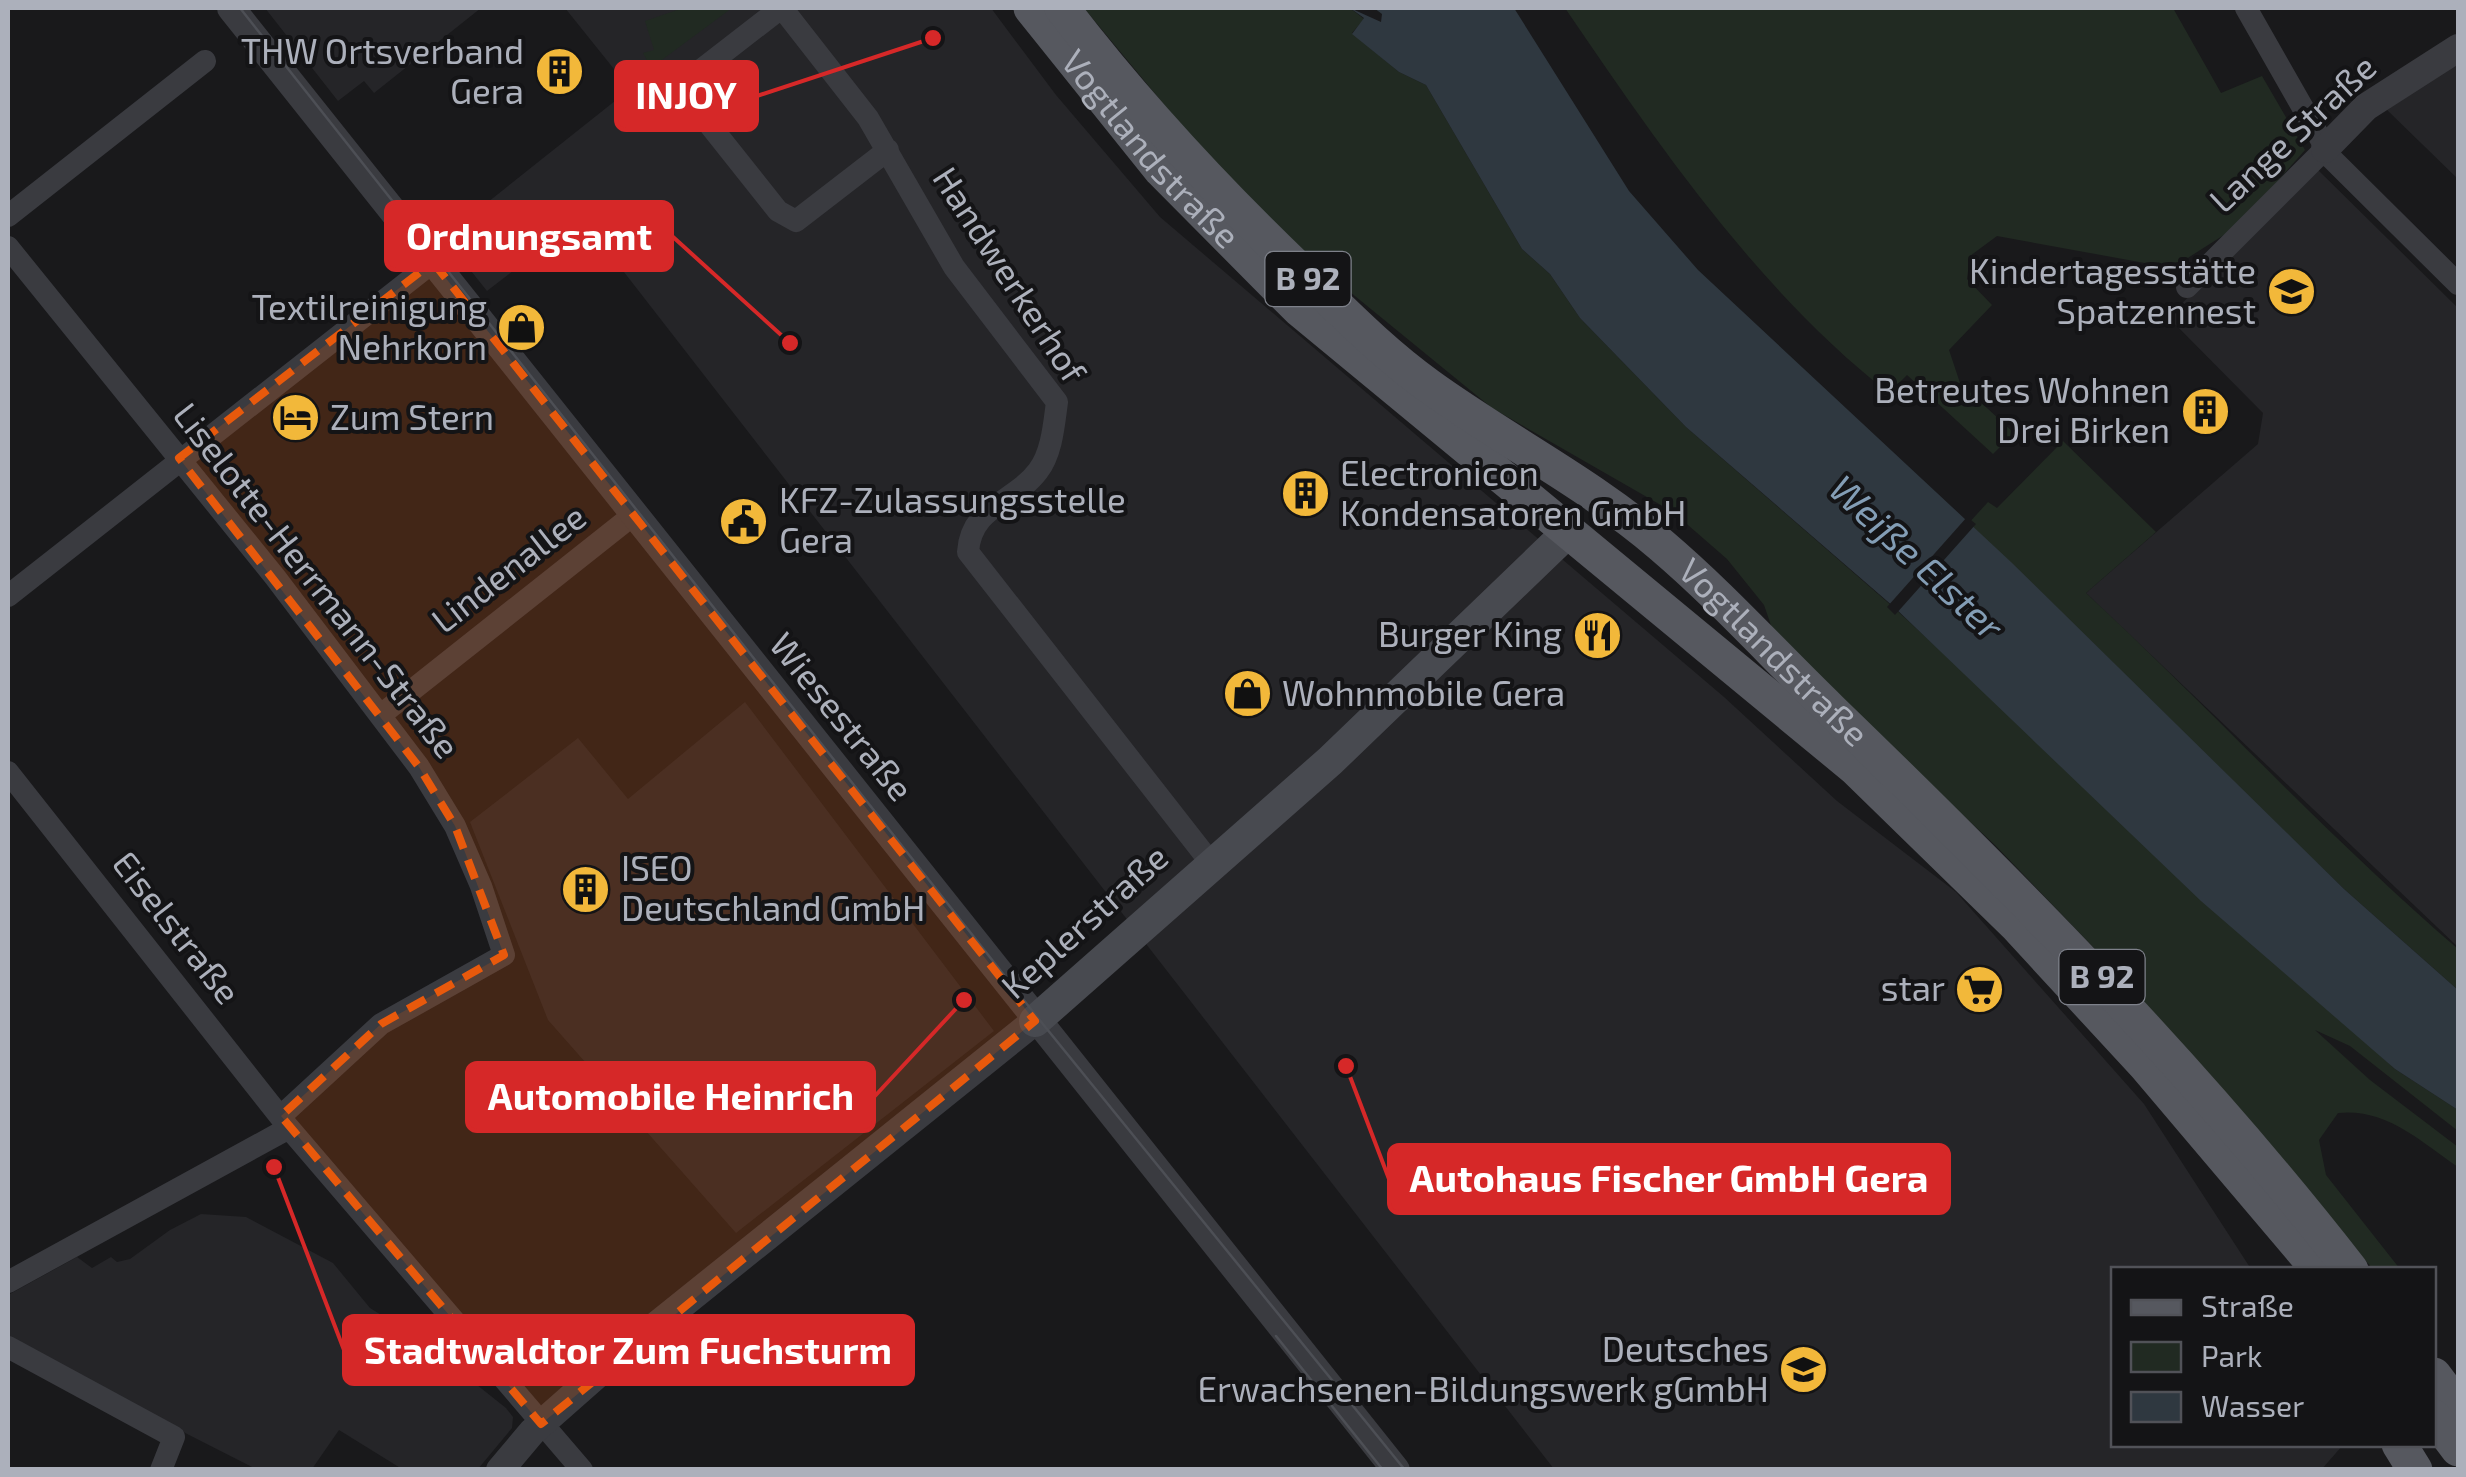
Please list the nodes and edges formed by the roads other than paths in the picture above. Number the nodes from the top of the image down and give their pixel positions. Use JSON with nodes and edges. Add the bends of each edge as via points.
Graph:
{"nodes":[{"id":1,"x":231,"y":8,"type":"edge"},
{"id":2,"x":782,"y":8,"type":"edge"},
{"id":3,"x":1031,"y":8,"type":"edge"},
{"id":4,"x":1062,"y":8,"type":"edge"},
{"id":5,"x":2246,"y":8,"type":"edge"},
{"id":6,"x":2458,"y":48,"type":"edge"},
{"id":7,"x":205,"y":61,"type":"dead end"},
{"id":8,"x":2324,"y":148,"type":"junction"},
{"id":9,"x":888,"y":150,"type":"junction"},
{"id":10,"x":8,"y":216,"type":"edge"},
{"id":11,"x":8,"y":247,"type":"edge"},
{"id":12,"x":432,"y":262,"type":"junction"},
{"id":13,"x":2458,"y":284,"type":"edge"},
{"id":14,"x":2187,"y":286,"type":"dead end"},
{"id":15,"x":179,"y":458,"type":"junction"},
{"id":16,"x":1601,"y":498,"type":"junction"},
{"id":17,"x":632,"y":516,"type":"junction"},
{"id":18,"x":1570,"y":530,"type":"junction"},
{"id":19,"x":8,"y":596,"type":"edge"},
{"id":20,"x":382,"y":714,"type":"junction"},
{"id":21,"x":8,"y":772,"type":"edge"},
{"id":22,"x":1211,"y":863,"type":"junction"},
{"id":23,"x":1035,"y":1021,"type":"junction"},
{"id":24,"x":285,"y":1122,"type":"junction"},
{"id":25,"x":2210,"y":1139,"type":"junction"},
{"id":26,"x":2286,"y":1267,"type":"edge"},
{"id":27,"x":2317,"y":1267,"type":"edge"},
{"id":28,"x":2349,"y":1267,"type":"edge"},
{"id":29,"x":8,"y":1282,"type":"edge"},
{"id":30,"x":8,"y":1347,"type":"edge"},
{"id":31,"x":2436,"y":1378,"type":"edge"},
{"id":32,"x":2458,"y":1407,"type":"edge"},
{"id":33,"x":2436,"y":1420,"type":"edge"},
{"id":34,"x":541,"y":1424,"type":"junction"},
{"id":35,"x":2401,"y":1447,"type":"edge"},
{"id":36,"x":2458,"y":1450,"type":"edge"},
{"id":37,"x":162,"y":1470,"type":"edge"},
{"id":38,"x":500,"y":1470,"type":"edge"},
{"id":39,"x":582,"y":1470,"type":"edge"},
{"id":40,"x":1396,"y":1470,"type":"edge"},
{"id":41,"x":2415,"y":1470,"type":"edge"}],
"edges":[{"from":1,"to":12,"type":"street","name":"Wiesestraße"},
{"from":2,"to":9,"type":"street","name":"Handwerkerhof"},
{"from":2,"to":9,"type":"street","name":"Handwerkerhof","via":[[692,77],[685,94],[778,211],[796,221]]},
{"from":3,"to":18,"type":"main road","name":"Vogtlandstraße","number":"B 92","via":[[1124,128],[1225,238],[1372,373]]},
{"from":4,"to":16,"type":"main road","name":"Vogtlandstraße","number":"B 92","via":[[1238,213],[1390,355]]},
{"from":5,"to":8,"type":"street"},
{"from":6,"to":8,"type":"street","name":"Lange Straße","via":[[2366,107]]},
{"from":7,"to":10,"type":"street"},
{"from":8,"to":13,"type":"street"},
{"from":8,"to":14,"type":"street","name":"Lange Straße"},
{"from":9,"to":22,"type":"street","name":"Handwerkerhof","via":[[954,268],[1057,402],[1038,471],[976,520],[968,552]]},
{"from":11,"to":15,"type":"street","name":"Liselotte-Herrmann-Straße"},
{"from":12,"to":15,"type":"street"},
{"from":12,"to":17,"type":"street","name":"Wiesestraße"},
{"from":15,"to":19,"type":"street"},
{"from":15,"to":20,"type":"street","name":"Liselotte-Herrmann-Straße"},
{"from":16,"to":18,"type":"main road"},
{"from":16,"to":28,"type":"main road","name":"Vogtlandstraße","number":"B 92","via":[[1679,560],[2082,956],[2202,1088]]},
{"from":17,"to":20,"type":"street","name":"Lindenallee"},
{"from":17,"to":23,"type":"street","name":"Wiesestraße"},
{"from":18,"to":22,"type":"main road","name":"Keplerstraße","via":[[1330,761]]},
{"from":18,"to":25,"type":"main road","name":"Vogtlandstraße","number":"B 92","via":[[1855,768],[2016,925]]},
{"from":20,"to":24,"type":"street","name":"Liselotte-Herrmann-Straße","via":[[455,826],[504,955],[381,1024]]},
{"from":21,"to":24,"type":"street","name":"Eiselstraße"},
{"from":22,"to":23,"type":"main road","name":"Keplerstraße"},
{"from":23,"to":34,"type":"street","name":"Keplerstraße"},
{"from":23,"to":40,"type":"street","name":"Wiesestraße"},
{"from":24,"to":29,"type":"street"},
{"from":24,"to":34,"type":"street","name":"Eiselstraße"},
{"from":25,"to":26,"type":"main road"},
{"from":25,"to":27,"type":"main road","name":"Vogtlandstraße","number":"B 92"},
{"from":30,"to":37,"type":"street","via":[[174,1438]]},
{"from":31,"to":32,"type":"main road"},
{"from":33,"to":36,"type":"main road"},
{"from":34,"to":38,"type":"street","name":"Keplerstraße"},
{"from":34,"to":39,"type":"street","name":"Eiselstraße"},
{"from":35,"to":41,"type":"main road"}]}
